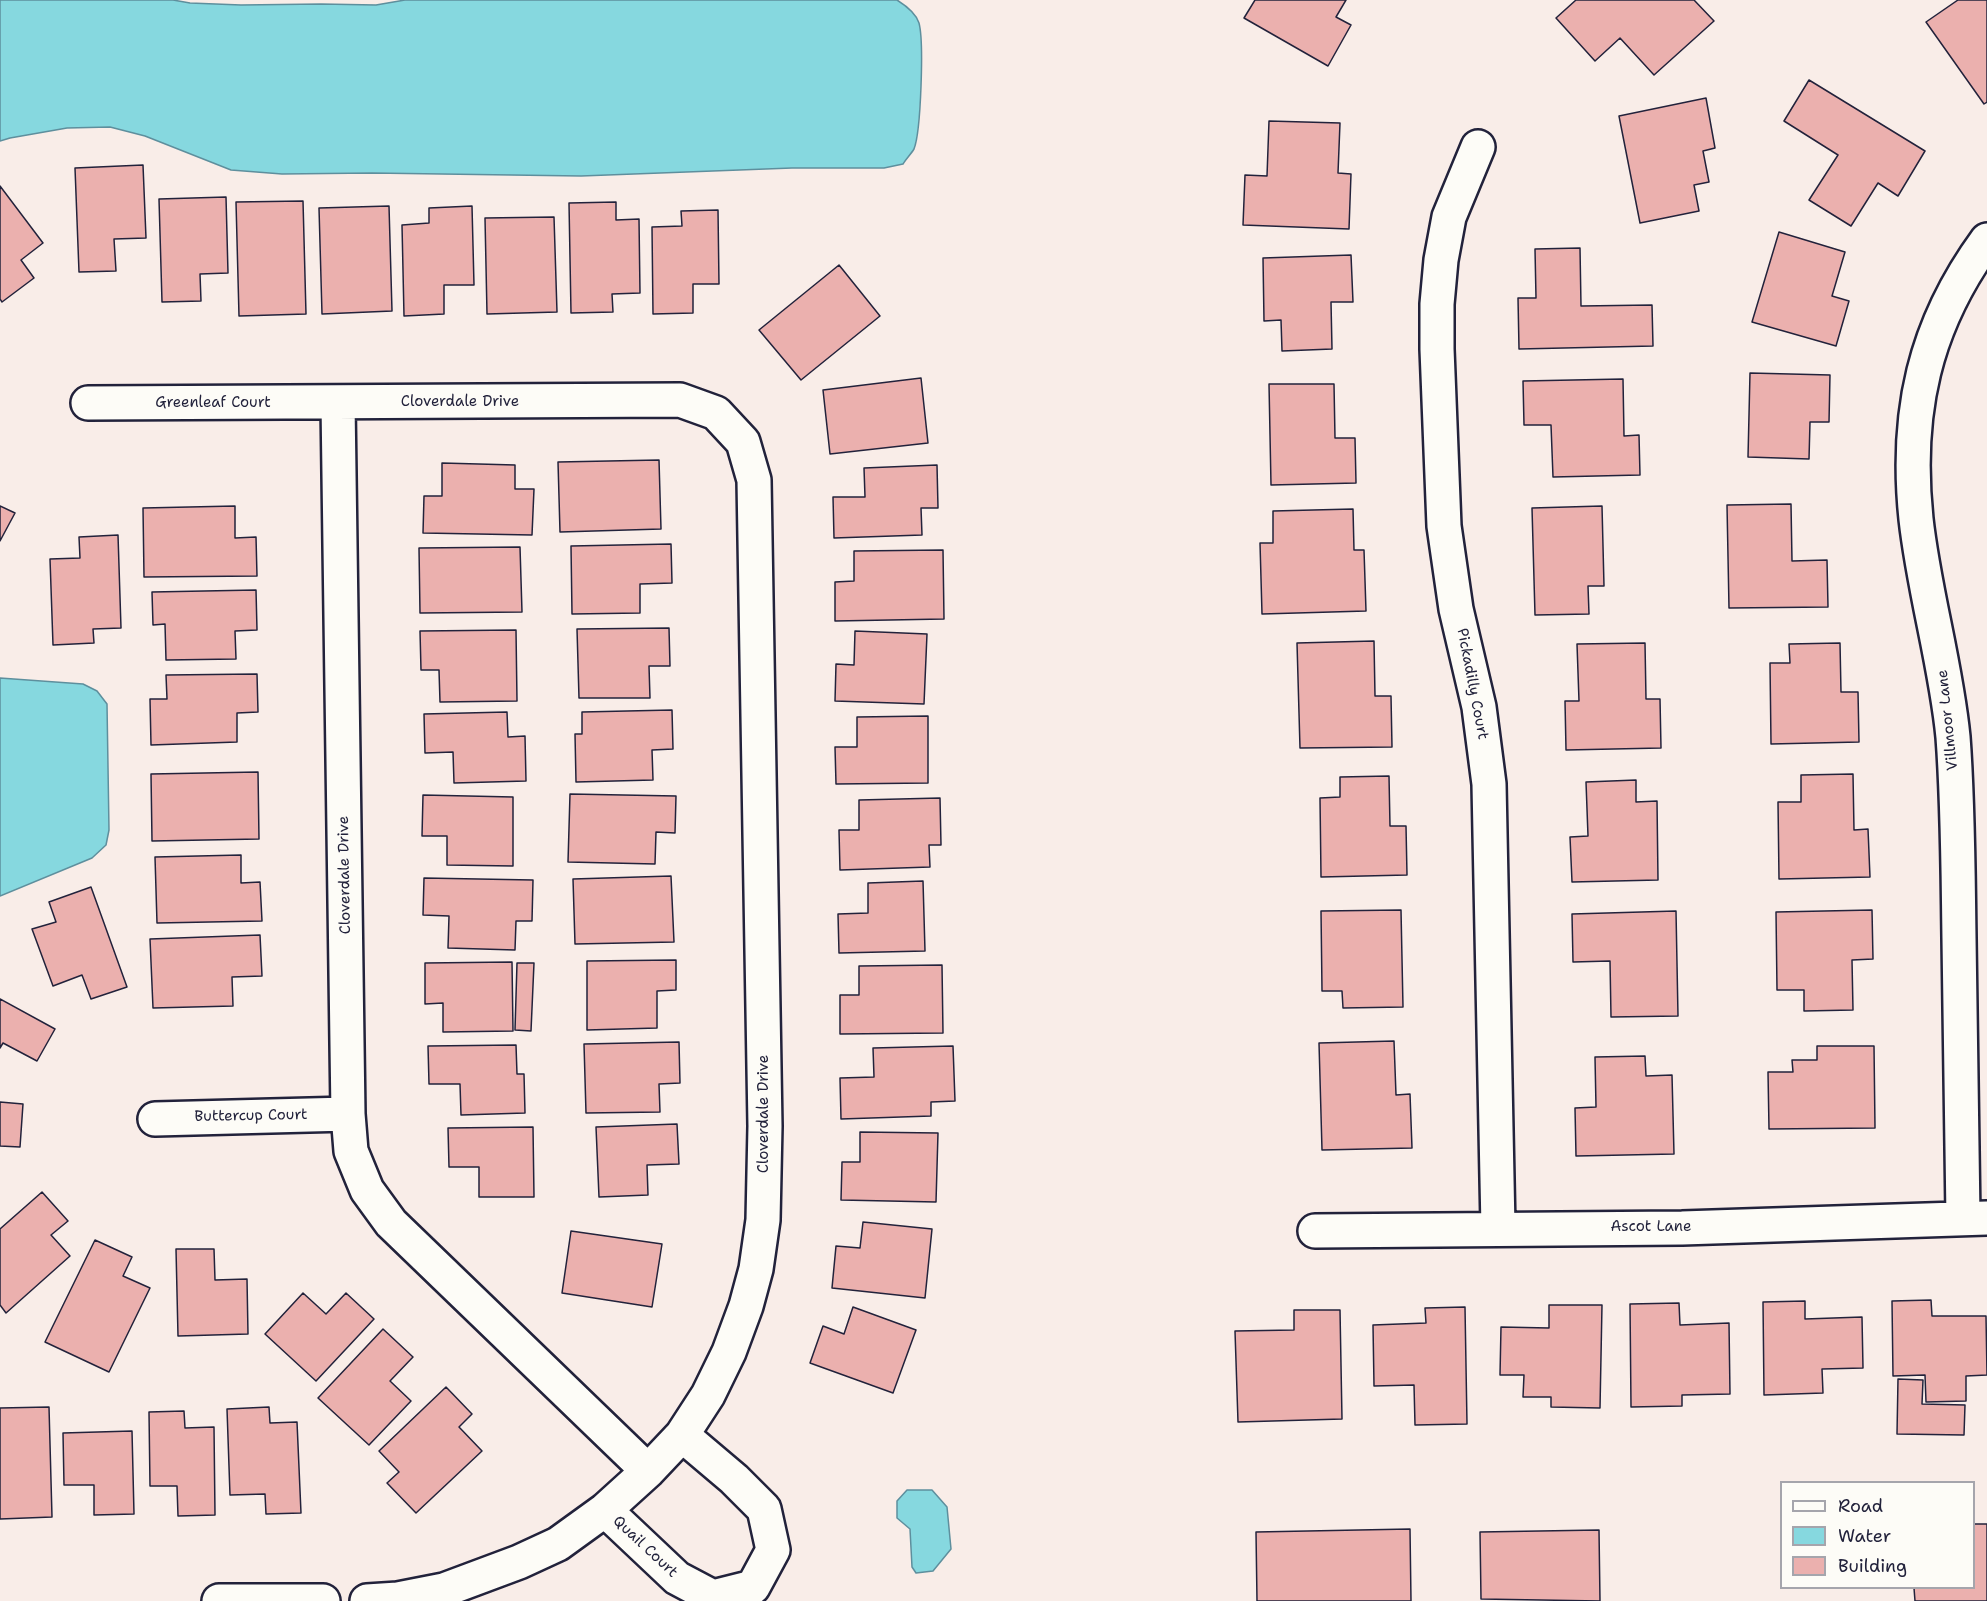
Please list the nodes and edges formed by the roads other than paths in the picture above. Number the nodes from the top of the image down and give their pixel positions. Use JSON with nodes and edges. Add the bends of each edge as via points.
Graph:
{"nodes":[{"id":1,"x":1478,"y":147,"type":"dead end"},
{"id":2,"x":1987,"y":240,"type":"edge"},
{"id":3,"x":88,"y":403,"type":"dead end"},
{"id":4,"x":338,"y":403,"type":"junction"},
{"id":5,"x":348,"y":1114,"type":"junction"},
{"id":6,"x":155,"y":1119,"type":"dead end"},
{"id":7,"x":1975,"y":1218,"type":"edge"},
{"id":8,"x":1498,"y":1228,"type":"junction"},
{"id":9,"x":1315,"y":1230,"type":"dead end"},
{"id":10,"x":682,"y":1435,"type":"junction"},
{"id":11,"x":648,"y":1471,"type":"junction"},
{"id":12,"x":605,"y":1510,"type":"junction"},
{"id":13,"x":219,"y":1601,"type":"edge"},
{"id":14,"x":323,"y":1601,"type":"edge"},
{"id":15,"x":367,"y":1601,"type":"edge"}],
"edges":[{"from":1,"to":8,"type":"street","name":"Pickadilly Court","via":[[1449,217],[1437,304],[1437,349],[1444,526],[1456,609],[1479,707],[1489,784]]},
{"from":2,"to":7,"type":"street","name":"Villmoor Lane","via":[[1946,305],[1931,342],[1914,432],[1913,476],[1916,521],[1953,737]]},
{"from":3,"to":4,"type":"street","name":"Greenleaf Court"},
{"from":4,"to":5,"type":"street","name":"Cloverdale Drive"},
{"from":4,"to":10,"type":"street","name":"Cloverdale Drive","via":[[680,400],[716,413],[743,442],[754,480],[765,1125],[763,1220],[756,1269],[729,1352]]},
{"from":5,"to":6,"type":"street","name":"Buttercup Court"},
{"from":5,"to":11,"type":"street","name":"Cloverdale Drive","via":[[351,1151],[367,1190],[391,1223]]},
{"from":7,"to":8,"type":"street","name":"Ascot Lane"},
{"from":8,"to":9,"type":"street","name":"Ascot Lane"},
{"from":10,"to":11,"type":"street","name":"Cloverdale Drive"},
{"from":10,"to":12,"type":"street","name":"Quail Court","via":[[764,1509],[773,1550],[753,1587],[713,1597],[677,1578]]},
{"from":11,"to":12,"type":"street","name":"Cloverdale Drive"},
{"from":12,"to":15,"type":"street","name":"Cloverdale Drive","via":[[558,1544],[519,1562],[444,1590]]},
{"from":13,"to":14,"type":"street"}]}
